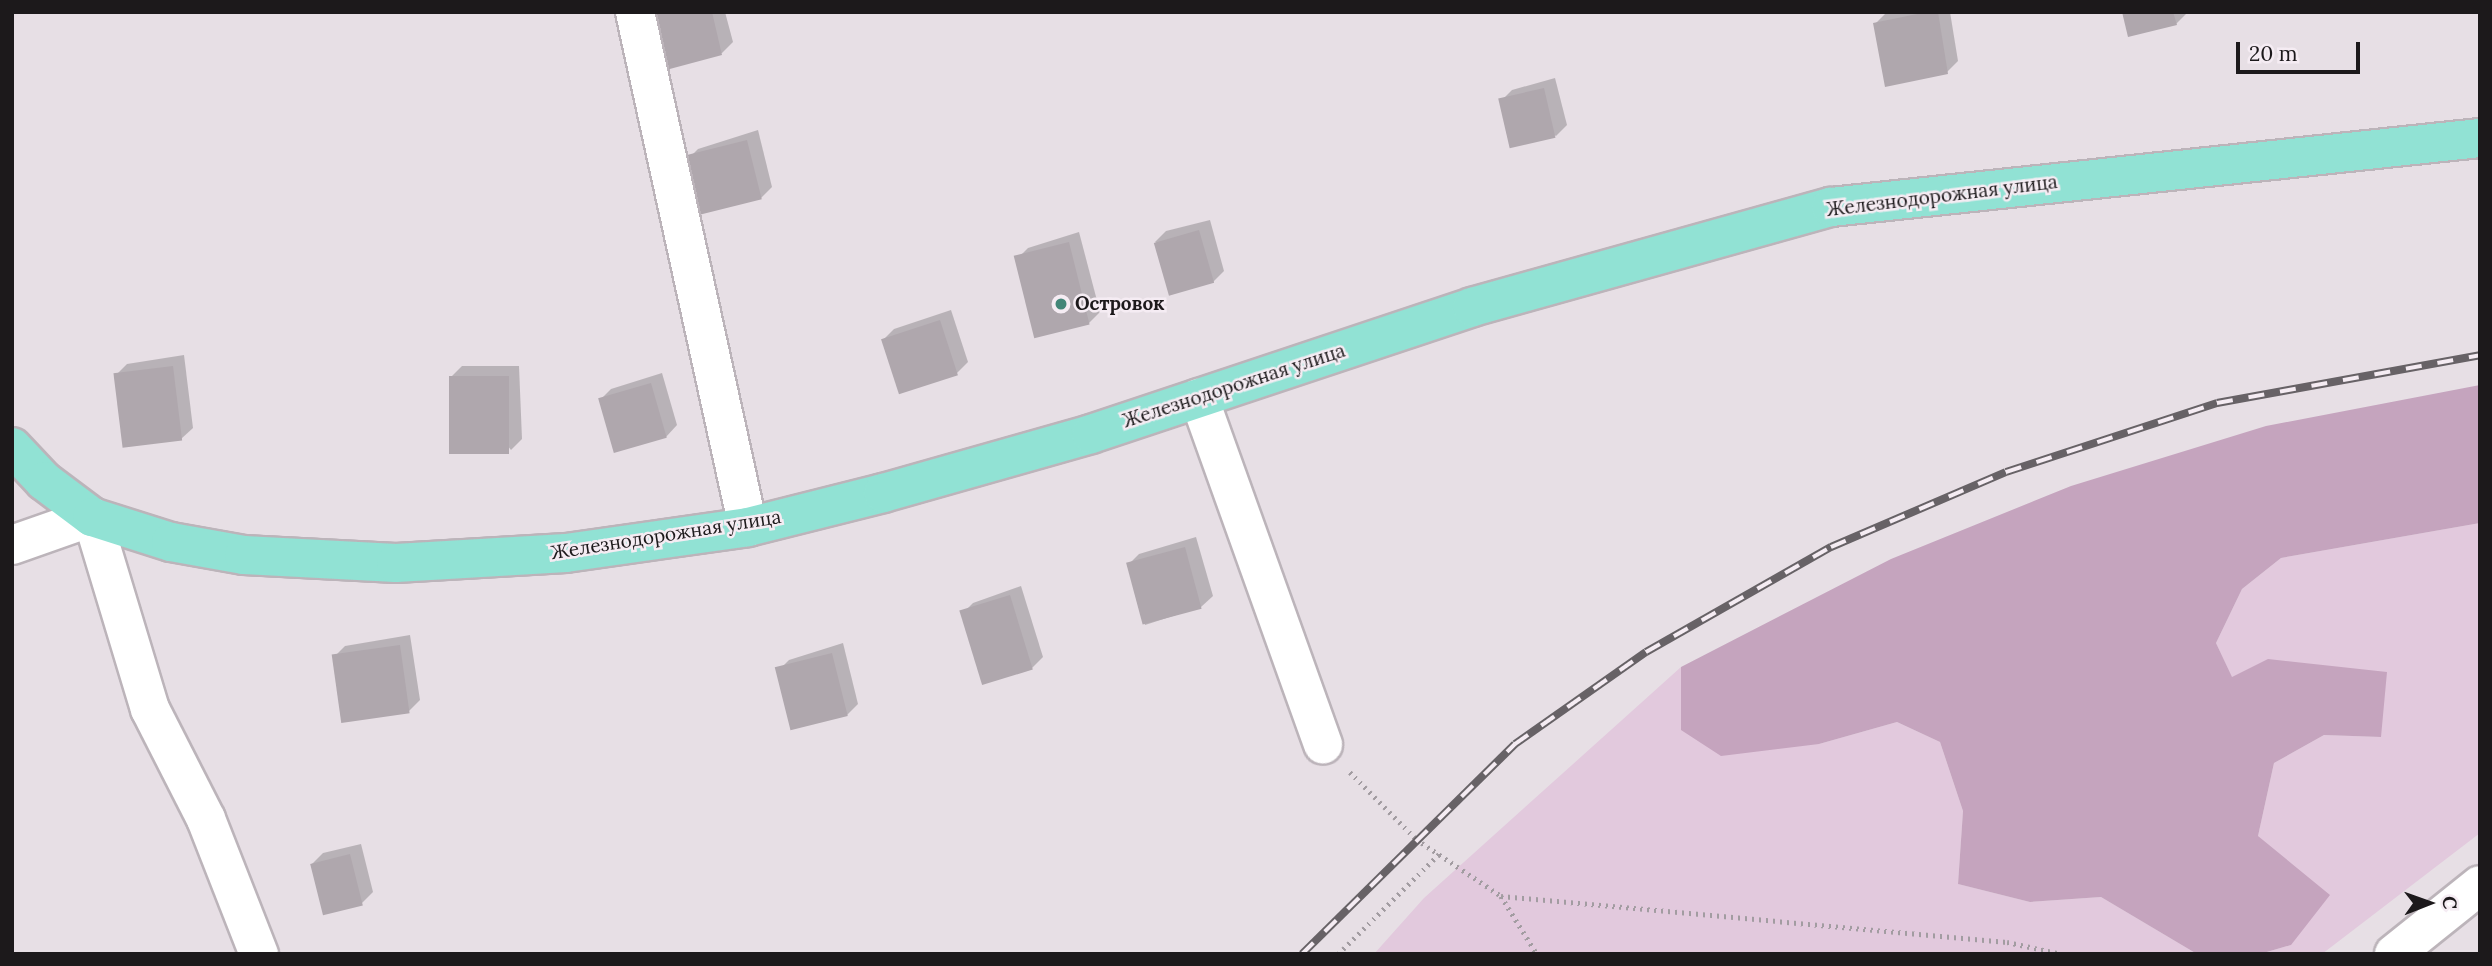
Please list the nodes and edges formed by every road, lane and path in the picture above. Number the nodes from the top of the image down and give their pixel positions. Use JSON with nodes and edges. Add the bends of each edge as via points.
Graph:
{"nodes":[{"id":1,"x":635,"y":12,"type":"edge"},
{"id":2,"x":2480,"y":138,"type":"edge"},
{"id":3,"x":1199,"y":398,"type":"junction"},
{"id":4,"x":12,"y":447,"type":"edge"},
{"id":5,"x":92,"y":517,"type":"junction"},
{"id":6,"x":748,"y":527,"type":"junction"},
{"id":7,"x":12,"y":545,"type":"edge"},
{"id":8,"x":1322,"y":744,"type":"joint"},
{"id":9,"x":1439,"y":855,"type":"junction"},
{"id":10,"x":2480,"y":885,"type":"edge"},
{"id":11,"x":1501,"y":896,"type":"junction"},
{"id":12,"x":259,"y":954,"type":"edge"},
{"id":13,"x":1338,"y":954,"type":"edge"},
{"id":14,"x":1537,"y":954,"type":"edge"},
{"id":15,"x":2062,"y":954,"type":"edge"},
{"id":16,"x":2395,"y":954,"type":"edge"}],
"edges":[{"from":1,"to":6,"type":"street"},
{"from":2,"to":3,"type":"main road","name":"Железнодорожная улица","via":[[1832,207],[1472,307]]},
{"from":3,"to":6,"type":"main road","name":"Железнодорожная улица","via":[[1091,434]]},
{"from":3,"to":8,"type":"street"},
{"from":4,"to":5,"type":"main road","name":"Железнодорожная улица","via":[[44,481]]},
{"from":5,"to":6,"type":"main road","name":"Железнодорожная улица","via":[[171,542],[244,555],[396,563],[566,553]]},
{"from":5,"to":7,"type":"street"},
{"from":5,"to":12,"type":"street","via":[[150,709],[206,820]]},
{"from":8,"to":9,"type":"path","via":[[1416,839]]},
{"from":9,"to":11,"type":"path"},
{"from":9,"to":13,"type":"path"},
{"from":10,"to":16,"type":"street"},
{"from":11,"to":14,"type":"path"},
{"from":11,"to":15,"type":"path","via":[[2007,942]]}]}
